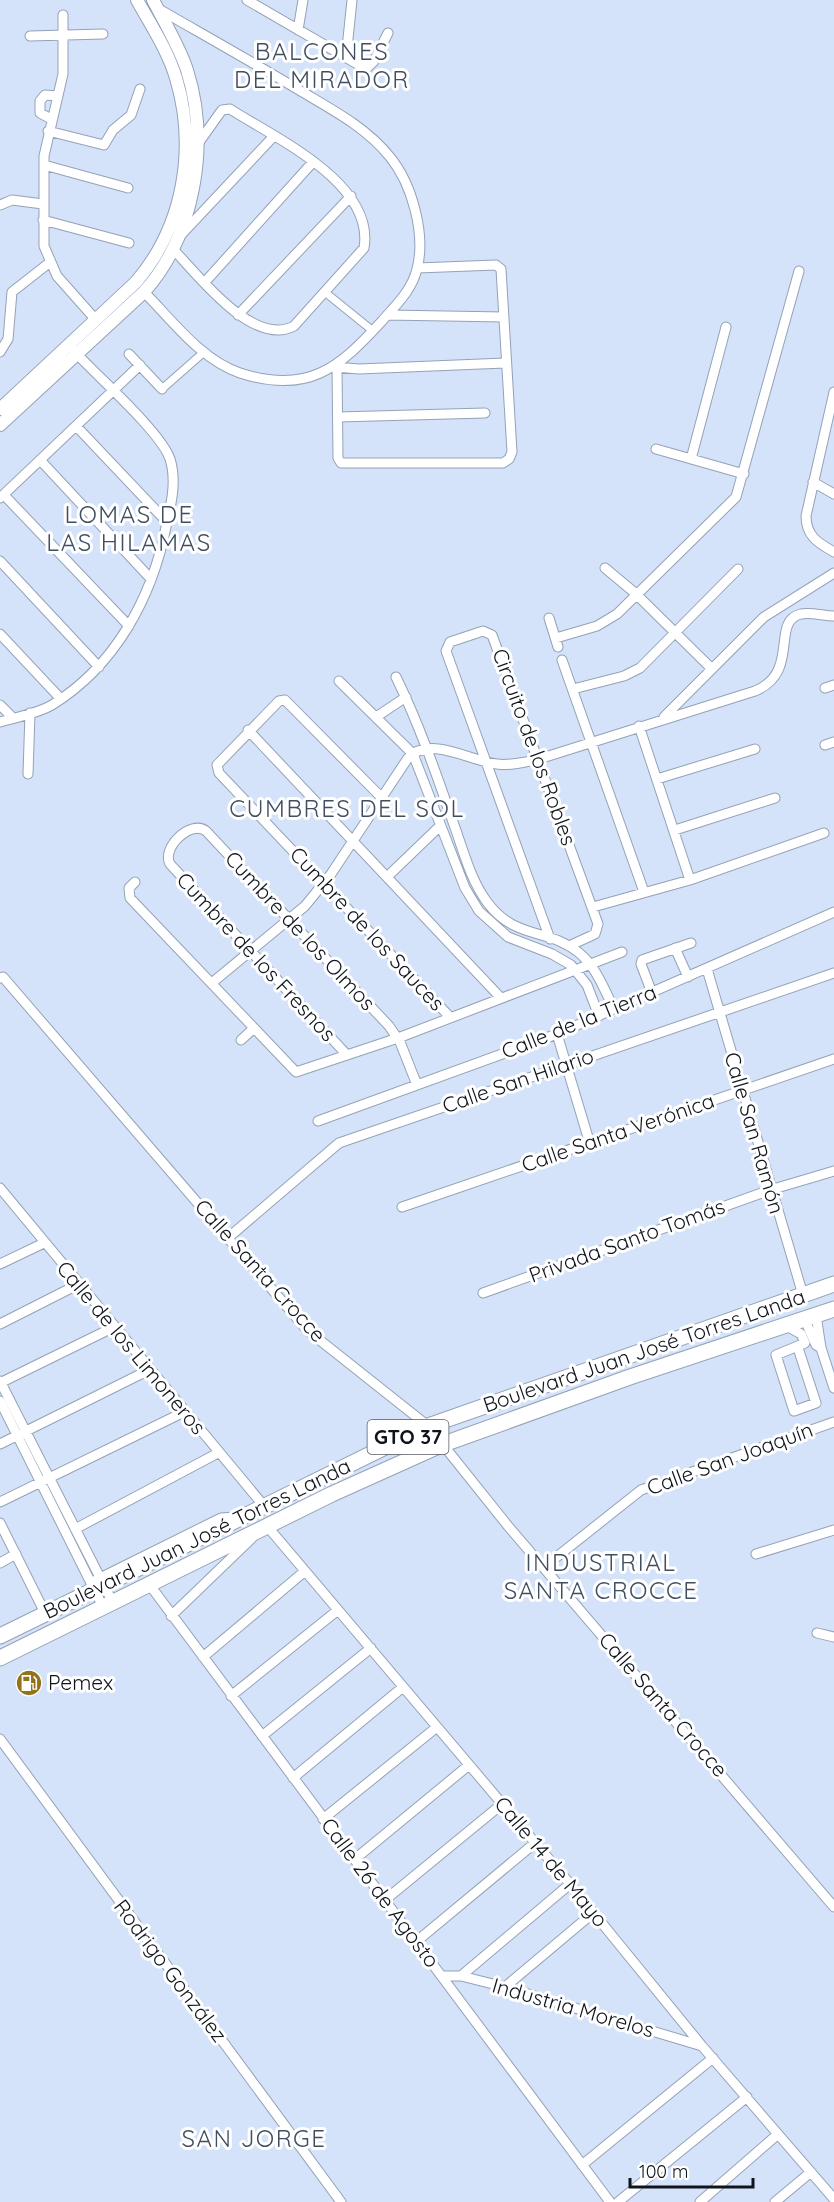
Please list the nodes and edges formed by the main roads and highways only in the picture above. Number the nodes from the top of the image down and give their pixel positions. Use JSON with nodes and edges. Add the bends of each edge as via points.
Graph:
{"nodes":[{"id":1,"x":834,"y":1284,"type":"edge"},
{"id":2,"x":834,"y":1309,"type":"edge"},
{"id":3,"x":0,"y":1636,"type":"edge"},
{"id":4,"x":0,"y":1658,"type":"edge"}],
"edges":[{"from":1,"to":3,"type":"main road","name":"Boulevard Juan José Torres Landa","number":"GTO 37","via":[[428,1426],[97,1584]]},
{"from":2,"to":4,"type":"main road","name":"Boulevard Juan José Torres Landa","number":"GTO 37","via":[[441,1445],[332,1494]]}]}
